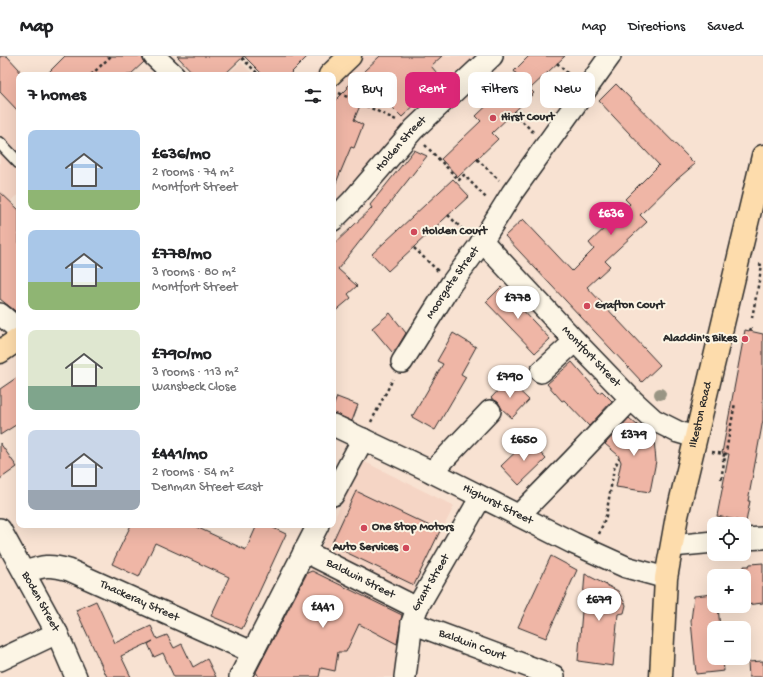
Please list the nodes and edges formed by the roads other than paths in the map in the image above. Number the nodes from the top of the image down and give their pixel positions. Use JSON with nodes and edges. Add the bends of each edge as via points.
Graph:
{"nodes":[{"id":1,"x":154,"y":56,"type":"edge"},
{"id":2,"x":350,"y":56,"type":"edge"},
{"id":3,"x":492,"y":56,"type":"edge"},
{"id":4,"x":610,"y":56,"type":"edge"},
{"id":5,"x":171,"y":72,"type":"edge"},
{"id":6,"x":333,"y":72,"type":"edge"},
{"id":7,"x":0,"y":143,"type":"edge"},
{"id":8,"x":763,"y":156,"type":"edge"},
{"id":9,"x":16,"y":160,"type":"edge"},
{"id":10,"x":336,"y":217,"type":"edge"},
{"id":11,"x":482,"y":240,"type":"junction"},
{"id":12,"x":0,"y":314,"type":"edge"},
{"id":13,"x":16,"y":327,"type":"edge"},
{"id":14,"x":16,"y":341,"type":"edge"},
{"id":15,"x":575,"y":341,"type":"junction"},
{"id":16,"x":0,"y":352,"type":"edge"},
{"id":17,"x":402,"y":362,"type":"road end"},
{"id":18,"x":541,"y":372,"type":"dead end"},
{"id":19,"x":631,"y":399,"type":"junction"},
{"id":20,"x":490,"y":411,"type":"dead end"},
{"id":21,"x":336,"y":426,"type":"edge"},
{"id":22,"x":695,"y":437,"type":"junction"},
{"id":23,"x":363,"y":439,"type":"junction"},
{"id":24,"x":432,"y":472,"type":"junction"},
{"id":25,"x":336,"y":489,"type":"edge"},
{"id":26,"x":481,"y":497,"type":"junction"},
{"id":27,"x":519,"y":515,"type":"junction"},
{"id":28,"x":316,"y":528,"type":"edge"},
{"id":29,"x":0,"y":529,"type":"edge"},
{"id":30,"x":763,"y":538,"type":"edge"},
{"id":31,"x":751,"y":539,"type":"edge"},
{"id":32,"x":707,"y":543,"type":"edge"},
{"id":33,"x":672,"y":546,"type":"junction"},
{"id":34,"x":304,"y":551,"type":"junction"},
{"id":35,"x":24,"y":572,"type":"junction"},
{"id":36,"x":666,"y":578,"type":"junction"},
{"id":37,"x":414,"y":615,"type":"junction"},
{"id":38,"x":57,"y":633,"type":"junction"},
{"id":39,"x":252,"y":652,"type":"junction"},
{"id":40,"x":0,"y":660,"type":"edge"},
{"id":41,"x":554,"y":676,"type":"edge"},
{"id":42,"x":76,"y":677,"type":"edge"},
{"id":43,"x":240,"y":677,"type":"edge"},
{"id":44,"x":405,"y":677,"type":"edge"},
{"id":45,"x":661,"y":677,"type":"edge"}],
"edges":[{"from":1,"to":5,"type":"street"},
{"from":2,"to":6,"type":"main road"},
{"from":3,"to":10,"type":"street","name":"Holden Street","via":[[420,137]]},
{"from":4,"to":11,"type":"street","name":"Moorgate Street","via":[[512,193]]},
{"from":7,"to":9,"type":"lane"},
{"from":8,"to":22,"type":"main road","name":"Ilkeston Road"},
{"from":11,"to":15,"type":"street","name":"Montfort Street"},
{"from":11,"to":17,"type":"street","name":"Moorgate Street"},
{"from":12,"to":13,"type":"street"},
{"from":14,"to":16,"type":"main road"},
{"from":15,"to":18,"type":"street"},
{"from":15,"to":19,"type":"street","name":"Montfort Street"},
{"from":19,"to":22,"type":"street","name":"Montfort Street","via":[[654,420]]},
{"from":19,"to":27,"type":"street"},
{"from":20,"to":24,"type":"street"},
{"from":21,"to":23,"type":"street","name":"Highurst Street"},
{"from":22,"to":33,"type":"main road","name":"Ilkeston Road"},
{"from":23,"to":24,"type":"street","name":"Highurst Street"},
{"from":23,"to":25,"type":"street"},
{"from":24,"to":26,"type":"street","name":"Highurst Street"},
{"from":26,"to":27,"type":"street","name":"Highurst Street"},
{"from":26,"to":37,"type":"street","name":"Grant Street"},
{"from":27,"to":36,"type":"street","name":"Highurst Street","via":[[626,567]]},
{"from":28,"to":34,"type":"street"},
{"from":29,"to":35,"type":"street","name":"Boden Street"},
{"from":30,"to":31,"type":"street"},
{"from":32,"to":33,"type":"street"},
{"from":33,"to":36,"type":"main road","name":"Ilkeston Road"},
{"from":34,"to":37,"type":"street","name":"Baldwin Street"},
{"from":34,"to":39,"type":"street"},
{"from":35,"to":38,"type":"street","name":"Boden Street"},
{"from":35,"to":39,"type":"street","name":"Thackeray Street","via":[[44,566],[69,570]]},
{"from":36,"to":45,"type":"main road","name":"Ilkeston Road"},
{"from":37,"to":41,"type":"street","name":"Baldwin Court"},
{"from":37,"to":44,"type":"street","name":"Grant Street"},
{"from":38,"to":40,"type":"street"},
{"from":38,"to":42,"type":"street","name":"Boden Street"},
{"from":39,"to":43,"type":"street"}]}
